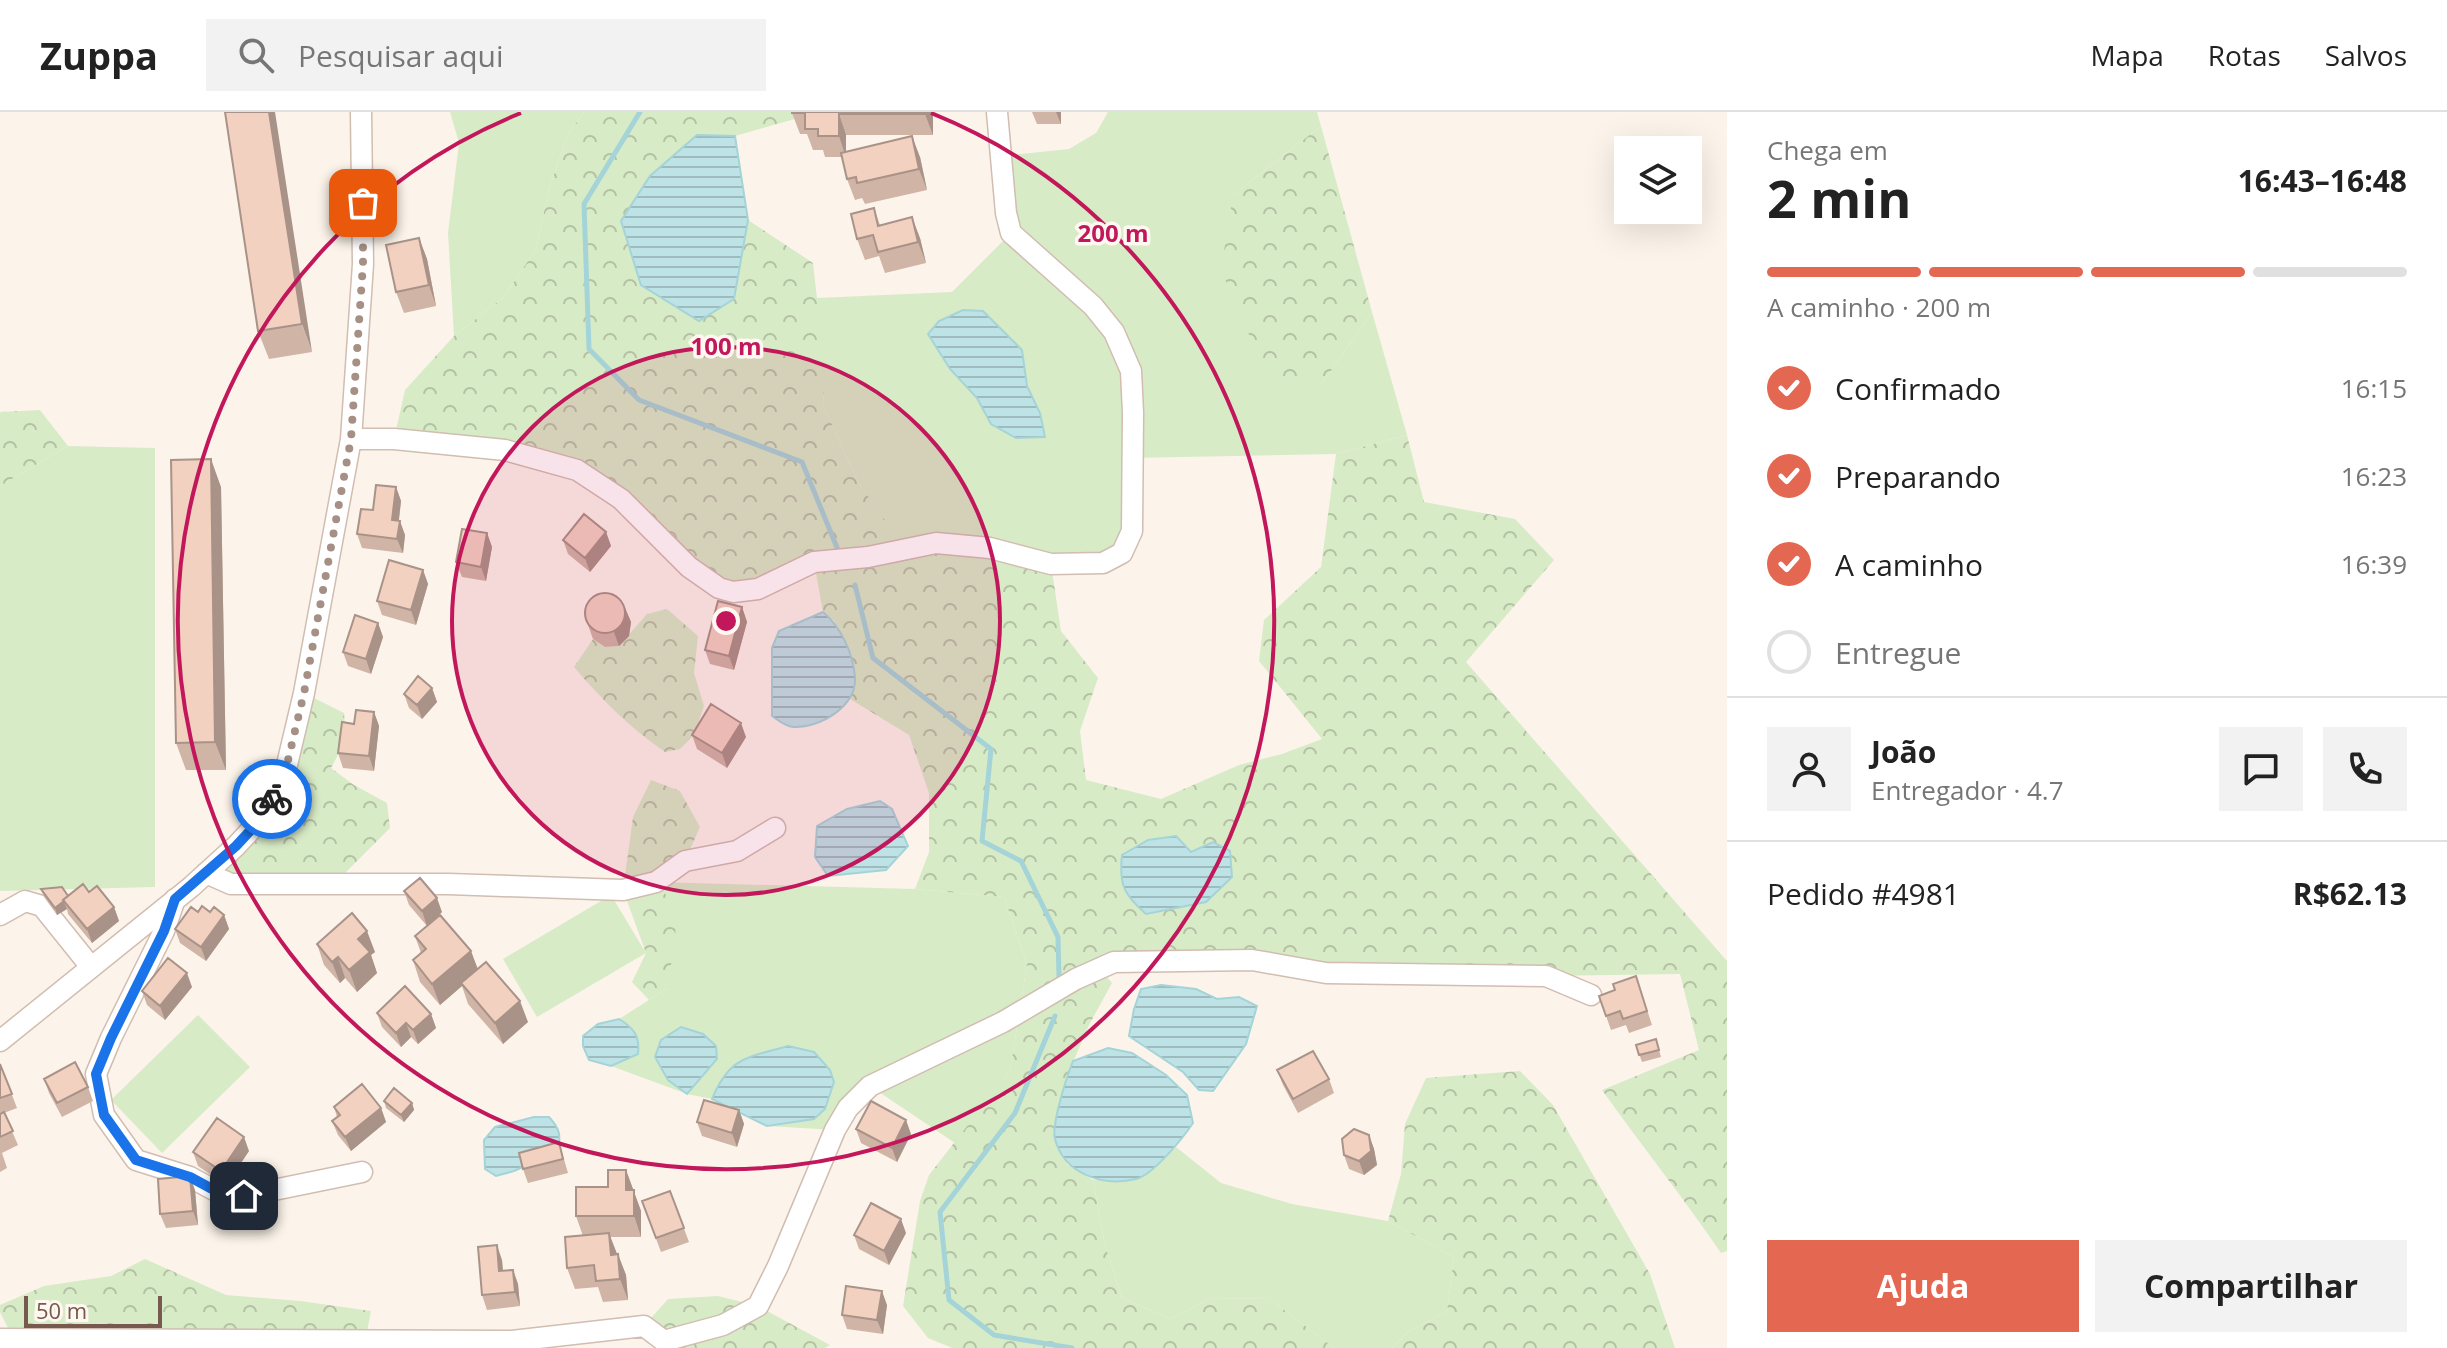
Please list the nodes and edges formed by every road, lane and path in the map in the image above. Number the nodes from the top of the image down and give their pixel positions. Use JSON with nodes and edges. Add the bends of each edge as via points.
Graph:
{"nodes":[{"id":1,"x":361,"y":112,"type":"edge"},
{"id":2,"x":997,"y":112,"type":"edge"},
{"id":3,"x":351,"y":439,"type":"junction"},
{"id":4,"x":775,"y":828,"type":"dead end"},
{"id":5,"x":206,"y":873,"type":"junction"},
{"id":6,"x":175,"y":899,"type":"junction"},
{"id":7,"x":0,"y":915,"type":"edge"},
{"id":8,"x":91,"y":967,"type":"junction"},
{"id":9,"x":1591,"y":995,"type":"dead end"},
{"id":10,"x":0,"y":1041,"type":"edge"},
{"id":11,"x":362,"y":1172,"type":"dead end"},
{"id":12,"x":0,"y":1339,"type":"edge"},
{"id":13,"x":663,"y":1345,"type":"edge"}],
"edges":[{"from":1,"to":3,"type":"street","via":[[363,264]]},
{"from":2,"to":3,"type":"street","via":[[1011,233],[1093,306],[1114,332],[1131,371],[1132,531],[1122,553],[1103,563],[1051,564],[990,548],[936,543],[814,562],[758,589],[733,592],[689,567],[621,499],[577,470],[505,450]]},
{"from":3,"to":5,"type":"street","via":[[285,773],[262,818]]},
{"from":4,"to":5,"type":"street","via":[[737,851],[685,861],[656,882],[623,890],[231,884]]},
{"from":5,"to":6,"type":"street"},
{"from":6,"to":8,"type":"street"},
{"from":6,"to":11,"type":"street","via":[[96,1074],[104,1115],[136,1160],[214,1190],[244,1196]]},
{"from":7,"to":8,"type":"street","via":[[25,901],[42,906]]},
{"from":8,"to":10,"type":"street"},
{"from":9,"to":13,"type":"street","via":[[1546,976],[1326,973],[1252,960],[1114,962],[870,1086],[835,1130],[758,1306],[723,1325]]},
{"from":12,"to":13,"type":"street","via":[[512,1341],[644,1326]]}]}
